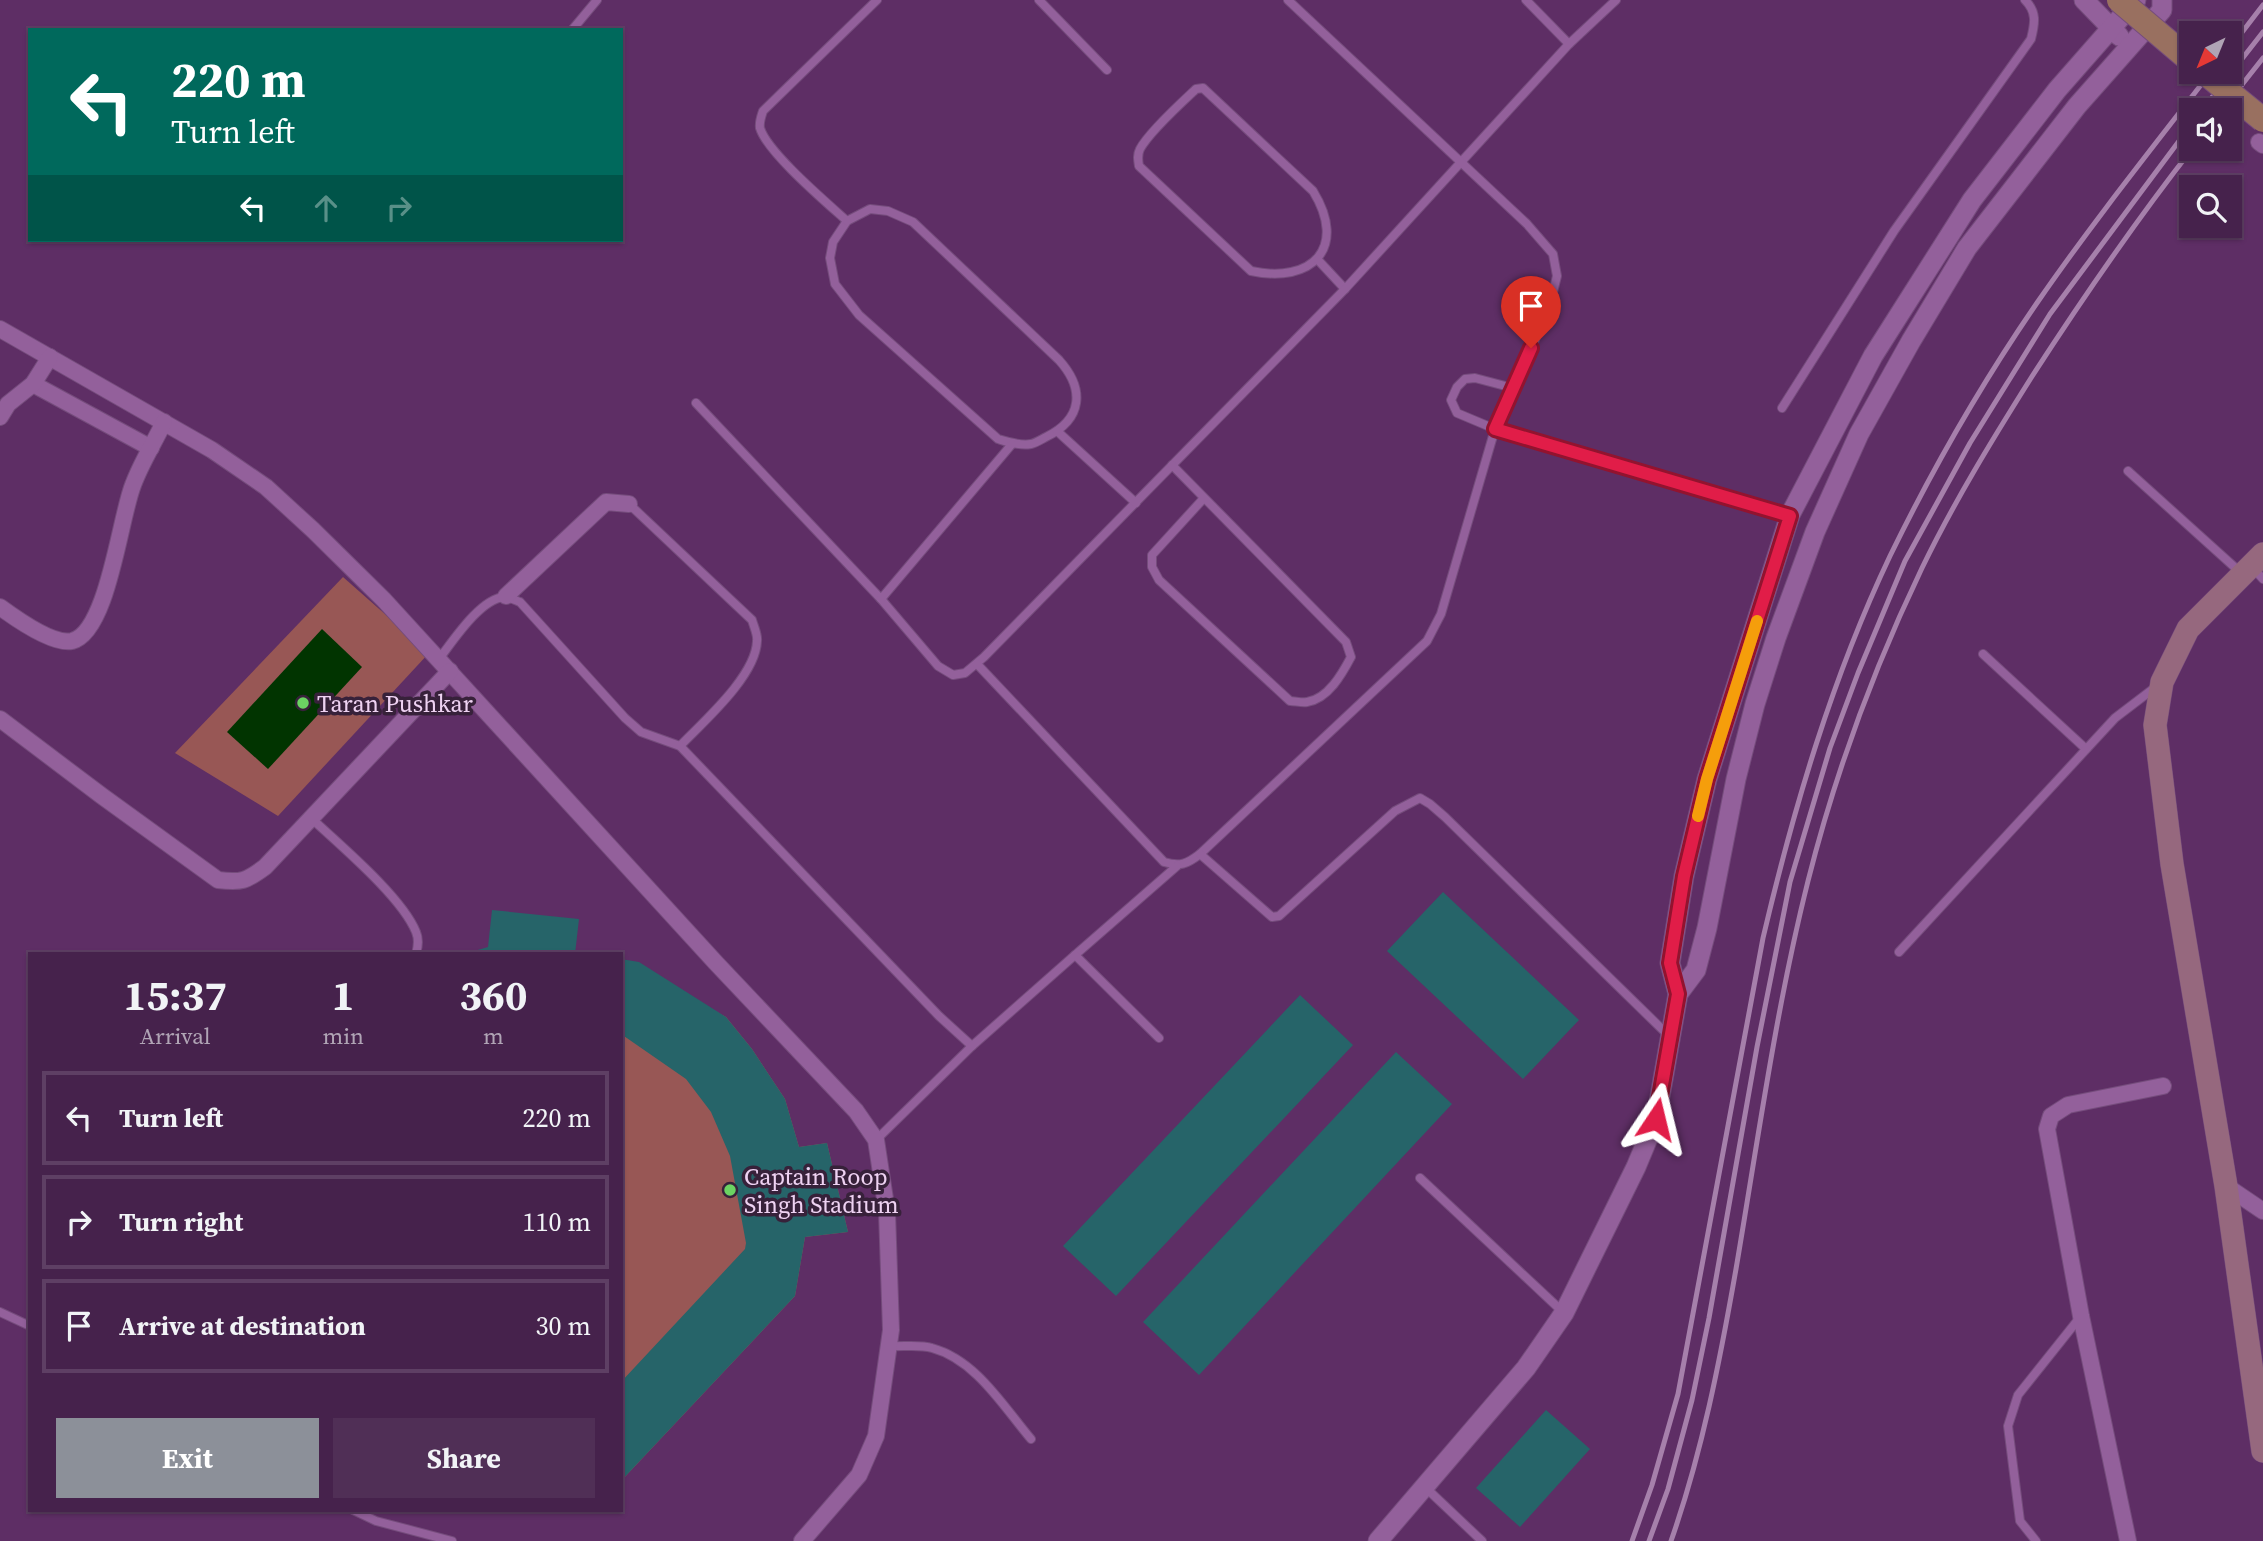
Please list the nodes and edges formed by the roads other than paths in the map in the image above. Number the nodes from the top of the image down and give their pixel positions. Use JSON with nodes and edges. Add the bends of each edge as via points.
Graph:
{"nodes":[{"id":1,"x":597,"y":0,"type":"edge"},
{"id":2,"x":877,"y":0,"type":"edge"},
{"id":3,"x":1039,"y":0,"type":"edge"},
{"id":4,"x":1288,"y":0,"type":"edge"},
{"id":5,"x":1526,"y":0,"type":"edge"},
{"id":6,"x":1616,"y":0,"type":"edge"},
{"id":7,"x":2025,"y":0,"type":"edge"},
{"id":8,"x":2084,"y":0,"type":"edge"},
{"id":9,"x":2119,"y":0,"type":"edge"},
{"id":10,"x":2136,"y":0,"type":"edge"},
{"id":11,"x":2162,"y":0,"type":"edge"},
{"id":12,"x":574,"y":28,"type":"edge"},
{"id":13,"x":2111,"y":29,"type":"junction"},
{"id":14,"x":1569,"y":44,"type":"junction"},
{"id":15,"x":2130,"y":46,"type":"junction"},
{"id":16,"x":2179,"y":51,"type":"edge"},
{"id":17,"x":1107,"y":70,"type":"dead end"},
{"id":18,"x":2215,"y":84,"type":"edge"},
{"id":19,"x":2261,"y":135,"type":"edge"},
{"id":20,"x":1461,"y":160,"type":"junction"},
{"id":21,"x":847,"y":221,"type":"junction"},
{"id":22,"x":1318,"y":260,"type":"junction"},
{"id":23,"x":1345,"y":289,"type":"junction"},
{"id":24,"x":0,"y":330,"type":"edge"},
{"id":25,"x":50,"y":357,"type":"junction"},
{"id":26,"x":33,"y":384,"type":"junction"},
{"id":27,"x":1513,"y":388,"type":"junction"},
{"id":28,"x":696,"y":403,"type":"dead end"},
{"id":29,"x":1782,"y":408,"type":"dead end"},
{"id":30,"x":0,"y":417,"type":"edge"},
{"id":31,"x":164,"y":422,"type":"junction"},
{"id":32,"x":1495,"y":429,"type":"junction"},
{"id":33,"x":1057,"y":431,"type":"junction"},
{"id":34,"x":1012,"y":444,"type":"junction"},
{"id":35,"x":151,"y":448,"type":"junction"},
{"id":36,"x":1172,"y":465,"type":"junction"},
{"id":37,"x":2128,"y":471,"type":"dead end"},
{"id":38,"x":1204,"y":498,"type":"junction"},
{"id":39,"x":1136,"y":503,"type":"junction"},
{"id":40,"x":628,"y":504,"type":"joint"},
{"id":41,"x":1790,"y":516,"type":"junction"},
{"id":42,"x":2255,"y":568,"type":"edge"},
{"id":43,"x":506,"y":596,"type":"junction"},
{"id":44,"x":881,"y":599,"type":"junction"},
{"id":45,"x":0,"y":607,"type":"edge"},
{"id":46,"x":1983,"y":654,"type":"dead end"},
{"id":47,"x":439,"y":659,"type":"junction"},
{"id":48,"x":977,"y":664,"type":"junction"},
{"id":49,"x":450,"y":671,"type":"junction"},
{"id":50,"x":2162,"y":682,"type":"junction"},
{"id":51,"x":0,"y":719,"type":"edge"},
{"id":52,"x":680,"y":746,"type":"junction"},
{"id":53,"x":2087,"y":749,"type":"junction"},
{"id":54,"x":312,"y":818,"type":"junction"},
{"id":55,"x":1200,"y":854,"type":"junction"},
{"id":56,"x":1177,"y":866,"type":"junction"},
{"id":57,"x":416,"y":952,"type":"edge"},
{"id":58,"x":1899,"y":952,"type":"dead end"},
{"id":59,"x":1075,"y":955,"type":"junction"},
{"id":60,"x":1678,"y":994,"type":"junction"},
{"id":61,"x":1670,"y":1037,"type":"junction"},
{"id":62,"x":1159,"y":1038,"type":"dead end"},
{"id":63,"x":972,"y":1046,"type":"junction"},
{"id":64,"x":2163,"y":1086,"type":"dead end"},
{"id":65,"x":876,"y":1140,"type":"junction"},
{"id":66,"x":1420,"y":1178,"type":"dead end"},
{"id":67,"x":2226,"y":1186,"type":"junction"},
{"id":68,"x":2263,"y":1211,"type":"edge"},
{"id":69,"x":0,"y":1312,"type":"edge"},
{"id":70,"x":1564,"y":1313,"type":"junction"},
{"id":71,"x":2081,"y":1317,"type":"junction"},
{"id":72,"x":28,"y":1325,"type":"edge"},
{"id":73,"x":889,"y":1346,"type":"junction"},
{"id":74,"x":1031,"y":1439,"type":"dead end"},
{"id":75,"x":2263,"y":1451,"type":"edge"},
{"id":76,"x":1425,"y":1488,"type":"junction"},
{"id":77,"x":357,"y":1512,"type":"edge"},
{"id":78,"x":452,"y":1541,"type":"edge"},
{"id":79,"x":802,"y":1541,"type":"edge"},
{"id":80,"x":1378,"y":1541,"type":"edge"},
{"id":81,"x":1482,"y":1541,"type":"edge"},
{"id":82,"x":2036,"y":1541,"type":"edge"},
{"id":83,"x":2128,"y":1541,"type":"edge"}],
"edges":[{"from":1,"to":12,"type":"lane"},
{"from":2,"to":21,"type":"lane","via":[[763,111],[759,124],[764,137],[796,173]]},
{"from":3,"to":17,"type":"lane"},
{"from":4,"to":20,"type":"lane"},
{"from":5,"to":14,"type":"lane"},
{"from":6,"to":14,"type":"lane"},
{"from":7,"to":29,"type":"lane","via":[[2036,22],[2031,39],[1894,231]]},
{"from":8,"to":13,"type":"street"},
{"from":9,"to":16,"type":"main road","bridge":true},
{"from":10,"to":13,"type":"street"},
{"from":11,"to":15,"type":"street","via":[[2162,10]]},
{"from":13,"to":15,"type":"street"},
{"from":13,"to":41,"type":"street","via":[[1972,200],[1873,355]]},
{"from":14,"to":20,"type":"lane"},
{"from":15,"to":60,"type":"street","via":[[2077,106],[1967,248],[1859,434],[1815,532],[1776,638],[1736,779],[1696,970]]},
{"from":18,"to":19,"type":"main road","bridge":true},
{"from":20,"to":23,"type":"lane"},
{"from":20,"to":27,"type":"lane","via":[[1553,254],[1557,276],[1549,307]]},
{"from":21,"to":33,"type":"lane","via":[[870,209],[913,222],[1059,360],[1076,389],[1069,422]]},
{"from":21,"to":34,"type":"lane","via":[[833,242],[835,284],[859,315],[998,439]]},
{"from":22,"to":22,"type":"lane","via":[[1300,270],[1272,275],[1251,271],[1139,166],[1139,150],[1196,89],[1203,88],[1313,191],[1327,219],[1325,248]]},
{"from":22,"to":23,"type":"lane"},
{"from":23,"to":36,"type":"lane"},
{"from":24,"to":25,"type":"street"},
{"from":25,"to":26,"type":"street"},
{"from":25,"to":31,"type":"street"},
{"from":26,"to":30,"type":"street","via":[[8,404]]},
{"from":26,"to":35,"type":"street"},
{"from":27,"to":32,"type":"lane"},
{"from":27,"to":32,"type":"lane","via":[[1465,379],[1451,400],[1457,413]]},
{"from":28,"to":44,"type":"lane"},
{"from":31,"to":35,"type":"street"},
{"from":31,"to":47,"type":"street","via":[[266,487]]},
{"from":32,"to":41,"type":"lane"},
{"from":32,"to":55,"type":"lane","via":[[1441,614],[1427,641]]},
{"from":33,"to":34,"type":"lane","via":[[1031,444]]},
{"from":33,"to":39,"type":"lane"},
{"from":34,"to":44,"type":"lane"},
{"from":35,"to":45,"type":"street","via":[[132,486],[96,618],[85,632],[75,640],[61,642]]},
{"from":36,"to":38,"type":"lane"},
{"from":36,"to":39,"type":"lane"},
{"from":37,"to":42,"type":"lane"},
{"from":38,"to":38,"type":"lane","via":[[1346,642],[1351,657],[1322,697],[1306,703],[1290,701],[1159,580],[1152,555]]},
{"from":39,"to":48,"type":"lane"},
{"from":40,"to":43,"type":"street","via":[[606,502]]},
{"from":40,"to":52,"type":"lane","via":[[752,620],[758,639],[742,680]]},
{"from":41,"to":60,"type":"street","via":[[1707,779],[1684,876],[1670,963]]},
{"from":42,"to":50,"type":"main road","via":[[2188,629]]},
{"from":43,"to":47,"type":"lane","via":[[481,608]]},
{"from":43,"to":52,"type":"lane","via":[[520,602],[641,732]]},
{"from":44,"to":48,"type":"lane","via":[[938,666],[953,675]]},
{"from":46,"to":53,"type":"lane"},
{"from":47,"to":49,"type":"street"},
{"from":48,"to":56,"type":"lane","via":[[1164,862]]},
{"from":49,"to":54,"type":"street"},
{"from":49,"to":65,"type":"street","via":[[856,1111]]},
{"from":50,"to":53,"type":"lane","via":[[2115,718]]},
{"from":50,"to":67,"type":"main road","via":[[2155,725],[2172,863]]},
{"from":51,"to":54,"type":"street","via":[[218,880],[237,883],[253,877]]},
{"from":52,"to":63,"type":"lane"},
{"from":53,"to":58,"type":"lane"},
{"from":54,"to":57,"type":"lane","via":[[405,912],[417,933]]},
{"from":55,"to":56,"type":"lane"},
{"from":55,"to":61,"type":"lane","via":[[1272,917],[1279,916],[1395,811],[1420,798],[1445,817]]},
{"from":56,"to":59,"type":"lane"},
{"from":59,"to":62,"type":"lane"},
{"from":59,"to":63,"type":"lane"},
{"from":60,"to":61,"type":"street"},
{"from":61,"to":70,"type":"street","via":[[1656,1119]]},
{"from":63,"to":65,"type":"lane"},
{"from":64,"to":71,"type":"street","via":[[2068,1105],[2051,1116],[2047,1129]]},
{"from":65,"to":73,"type":"street","via":[[887,1212]]},
{"from":66,"to":70,"type":"lane"},
{"from":67,"to":68,"type":"street"},
{"from":67,"to":75,"type":"main road"},
{"from":69,"to":72,"type":"lane"},
{"from":70,"to":76,"type":"street","via":[[1526,1368]]},
{"from":71,"to":82,"type":"lane","via":[[2018,1395],[2008,1426],[2020,1521]]},
{"from":71,"to":83,"type":"street"},
{"from":73,"to":74,"type":"lane","via":[[931,1347],[957,1360],[978,1376]]},
{"from":73,"to":79,"type":"street","via":[[876,1436],[859,1475]]},
{"from":76,"to":80,"type":"street"},
{"from":76,"to":81,"type":"lane"},
{"from":77,"to":78,"type":"lane"}]}
